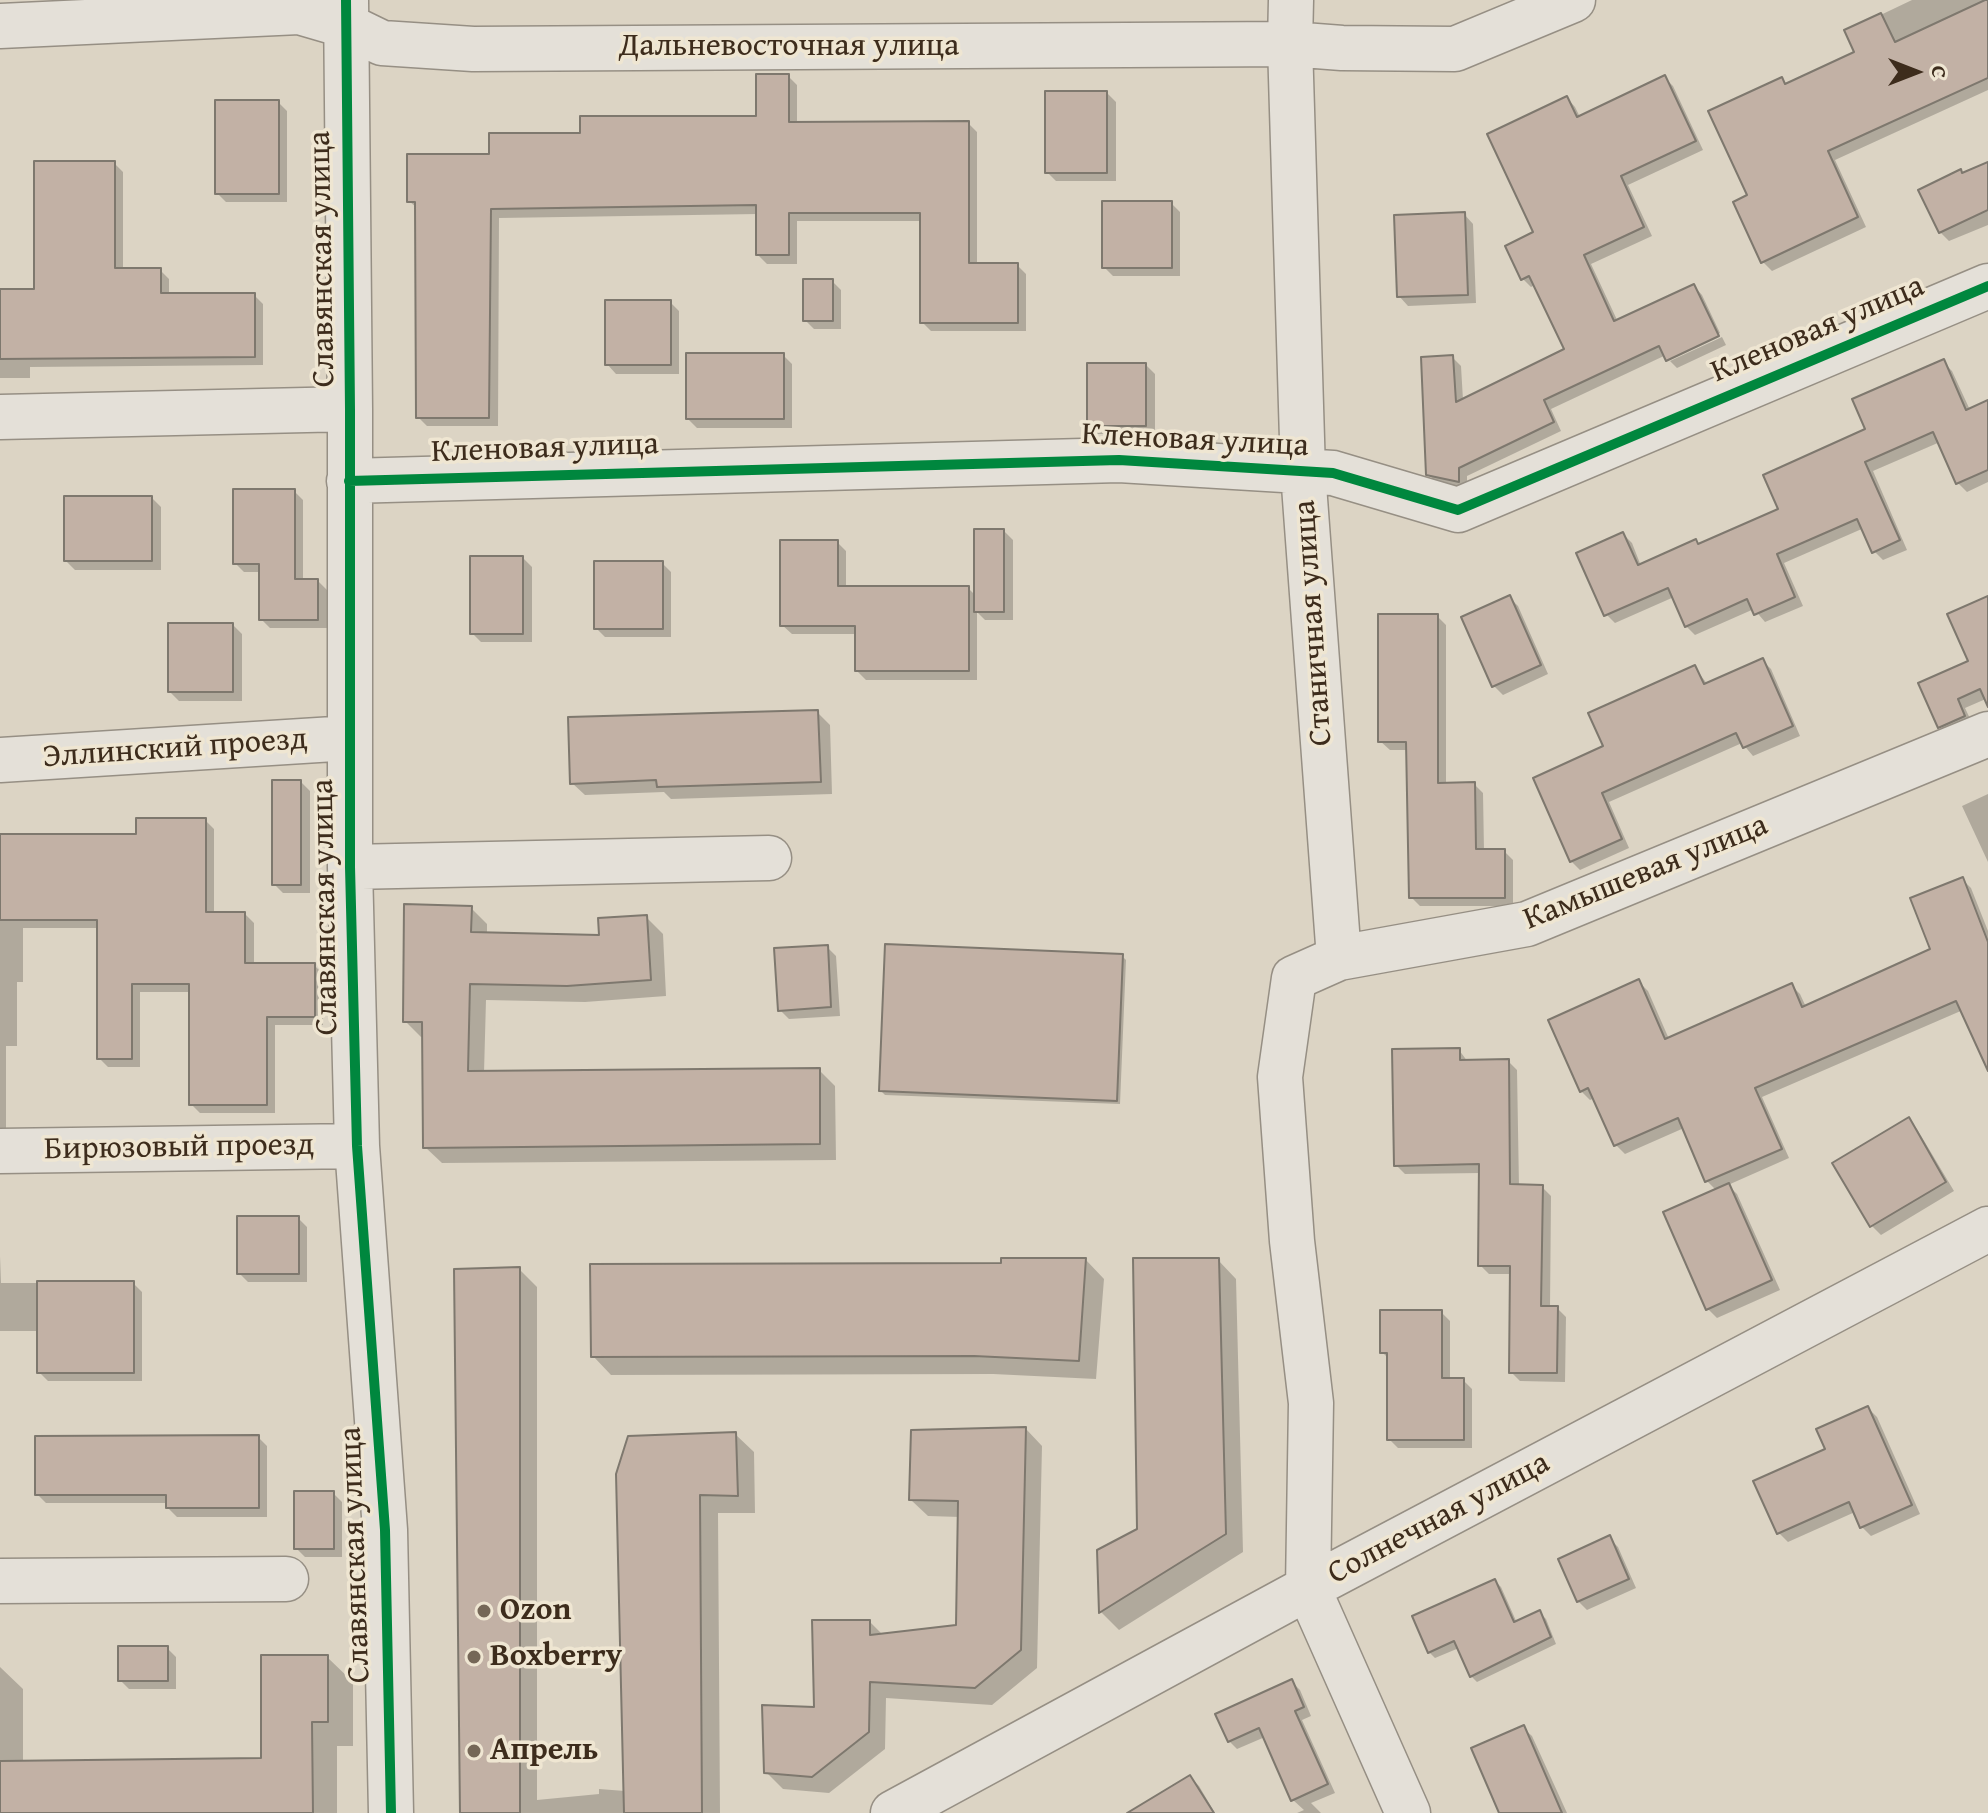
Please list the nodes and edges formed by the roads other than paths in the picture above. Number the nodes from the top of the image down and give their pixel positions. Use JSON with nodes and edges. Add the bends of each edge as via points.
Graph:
{"nodes":[{"id":1,"x":1291,"y":0,"type":"edge"},
{"id":2,"x":1573,"y":0,"type":"edge"},
{"id":3,"x":346,"y":13,"type":"edge"},
{"id":4,"x":0,"y":26,"type":"edge"},
{"id":5,"x":1290,"y":44,"type":"junction"},
{"id":6,"x":1988,"y":286,"type":"edge"},
{"id":7,"x":350,"y":409,"type":"junction"},
{"id":8,"x":0,"y":417,"type":"edge"},
{"id":9,"x":1303,"y":472,"type":"junction"},
{"id":10,"x":349,"y":481,"type":"junction"},
{"id":11,"x":1988,"y":734,"type":"edge"},
{"id":12,"x":350,"y":738,"type":"junction"},
{"id":13,"x":0,"y":760,"type":"edge"},
{"id":14,"x":769,"y":858,"type":"dead end"},
{"id":15,"x":350,"y":867,"type":"junction"},
{"id":16,"x":1339,"y":958,"type":"junction"},
{"id":17,"x":357,"y":1146,"type":"junction"},
{"id":18,"x":0,"y":1151,"type":"edge"},
{"id":19,"x":1988,"y":1229,"type":"edge"},
{"id":20,"x":286,"y":1579,"type":"dead end"},
{"id":21,"x":0,"y":1581,"type":"edge"},
{"id":22,"x":1308,"y":1588,"type":"junction"},
{"id":23,"x":391,"y":1813,"type":"edge"},
{"id":24,"x":893,"y":1813,"type":"edge"},
{"id":25,"x":1408,"y":1813,"type":"edge"}],
"edges":[{"from":1,"to":5,"type":"street","name":"Станичная улица"},
{"from":2,"to":5,"type":"street","name":"Дальневосточная улица","via":[[1455,49]]},
{"from":3,"to":4,"type":"street","name":"Дальневосточная улица"},
{"from":3,"to":5,"type":"street","name":"Дальневосточная улица","via":[[382,43],[473,49]]},
{"from":3,"to":7,"type":"street","name":"Славянская улица"},
{"from":5,"to":9,"type":"street","name":"Станичная улица"},
{"from":6,"to":9,"type":"street","name":"Кленовая улица","via":[[1458,510],[1333,473]]},
{"from":7,"to":8,"type":"street"},
{"from":7,"to":10,"type":"street","name":"Славянская улица"},
{"from":9,"to":10,"type":"street","name":"Кленовая улица","via":[[1119,460]]},
{"from":9,"to":16,"type":"street","name":"Станичная улица"},
{"from":10,"to":12,"type":"street","name":"Славянская улица"},
{"from":11,"to":16,"type":"street","name":"Камышевая улица","via":[[1527,924]]},
{"from":12,"to":13,"type":"street","name":"Эллинский проезд"},
{"from":12,"to":15,"type":"street","name":"Славянская улица"},
{"from":14,"to":15,"type":"street"},
{"from":15,"to":17,"type":"street","name":"Славянская улица"},
{"from":16,"to":22,"type":"street","name":"Камышевая улица","via":[[1294,978],[1280,1077],[1311,1403]]},
{"from":17,"to":18,"type":"street","name":"Бирюзовый проезд"},
{"from":17,"to":23,"type":"street","name":"Славянская улица","via":[[385,1530]]},
{"from":19,"to":22,"type":"street","name":"Солнечная улица"},
{"from":20,"to":21,"type":"street"},
{"from":22,"to":24,"type":"street","name":"Солнечная улица"},
{"from":22,"to":25,"type":"street"}]}
